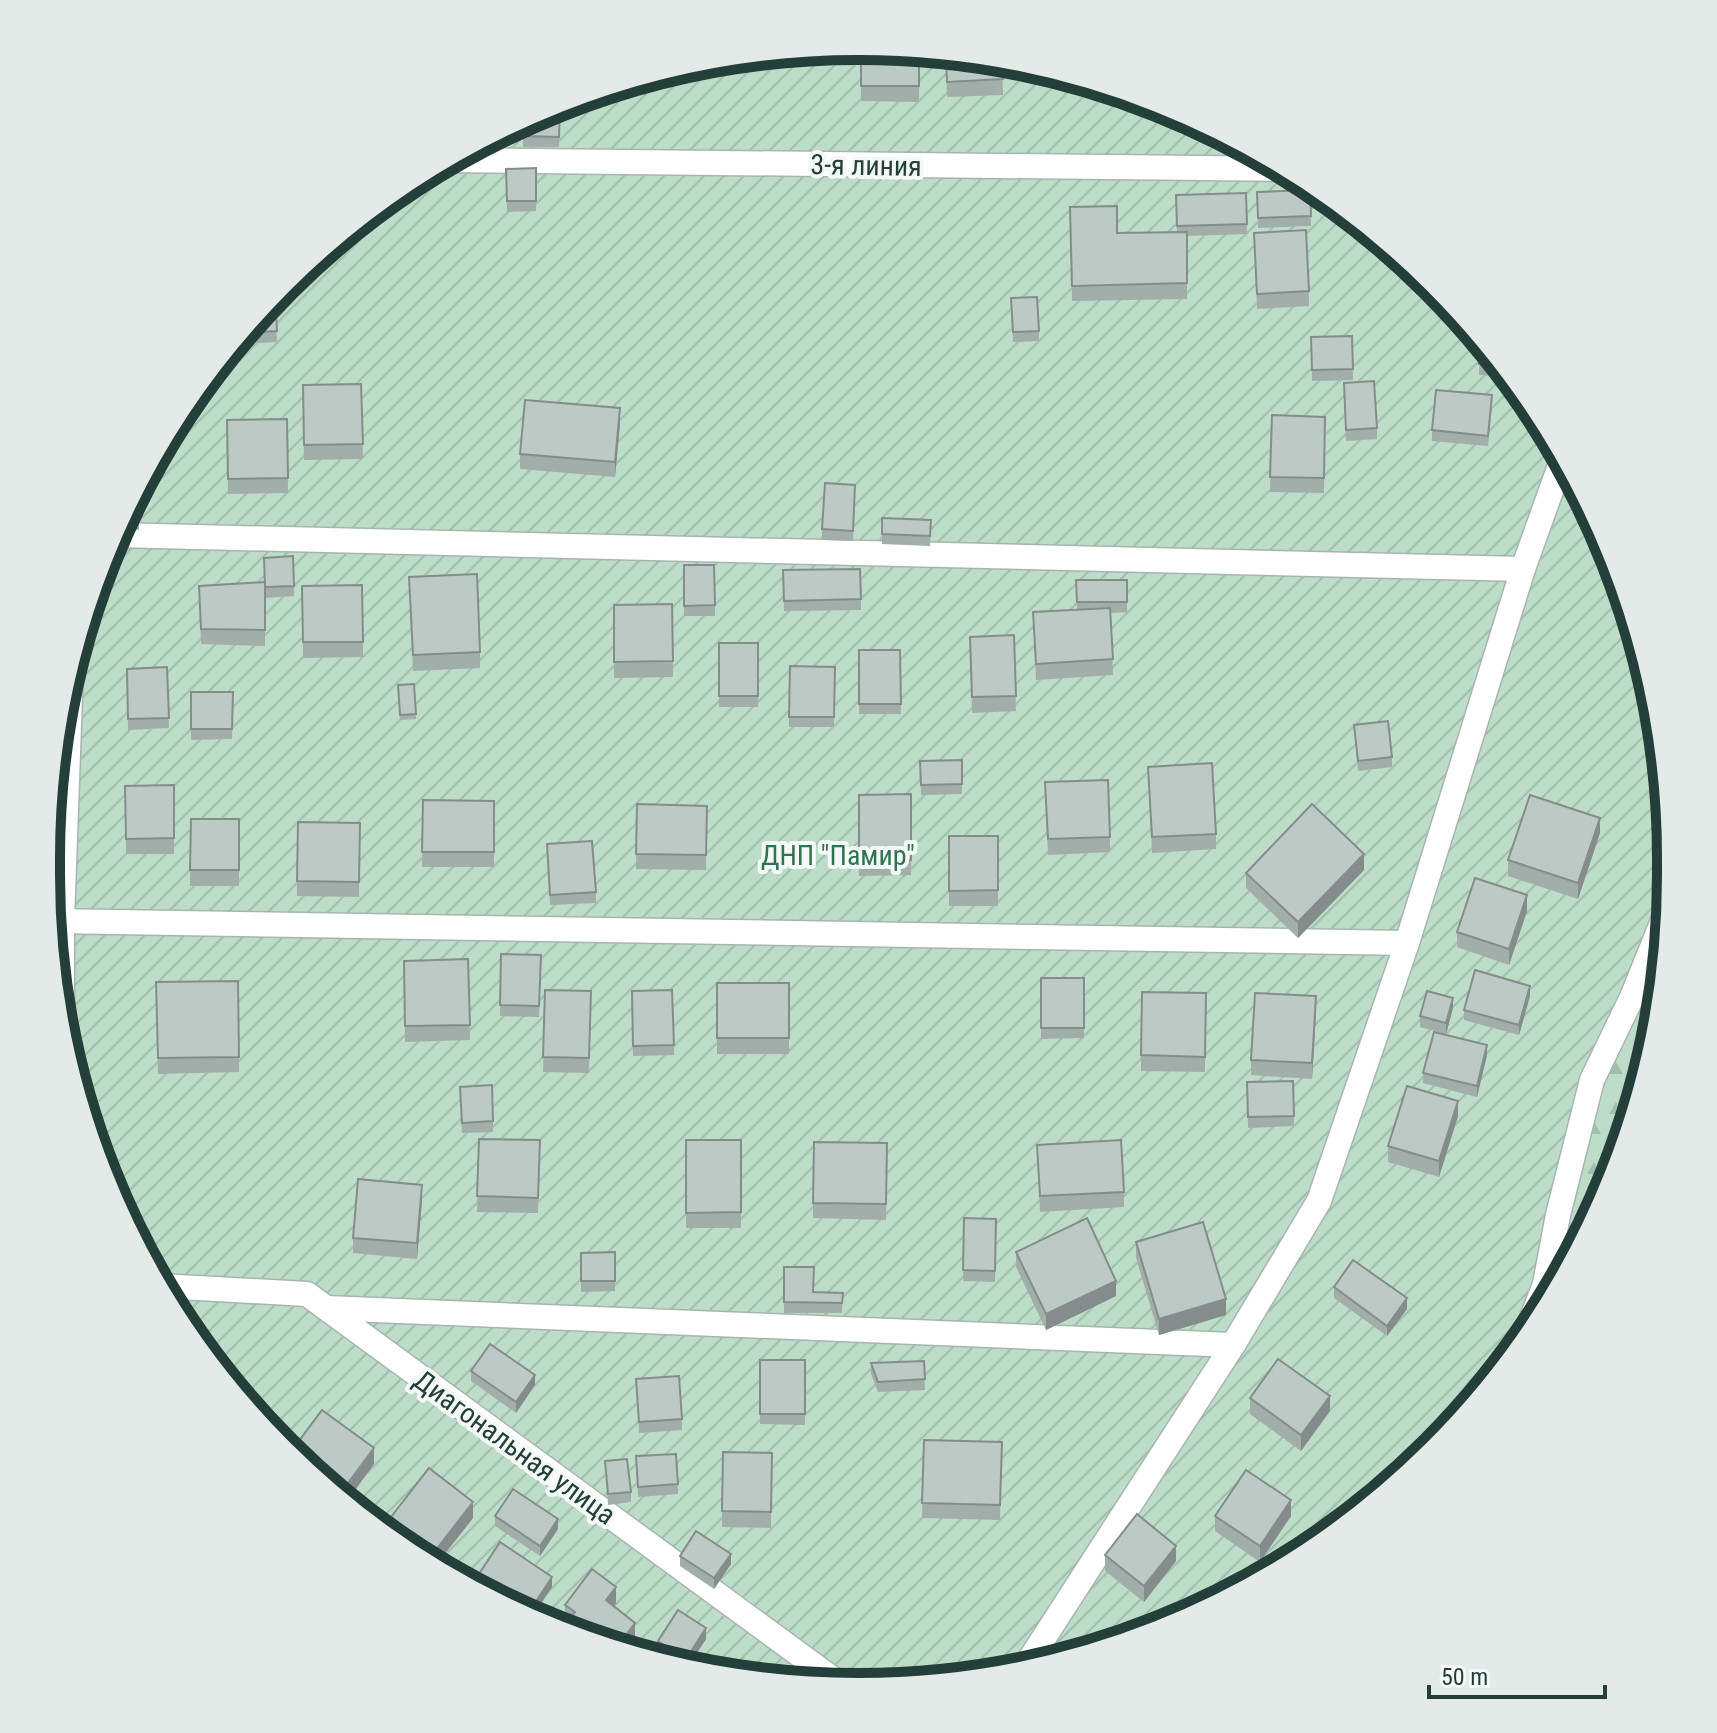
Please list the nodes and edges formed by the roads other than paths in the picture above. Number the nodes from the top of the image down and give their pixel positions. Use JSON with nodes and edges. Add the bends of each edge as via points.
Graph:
{"nodes":[{"id":1,"x":471,"y":160,"type":"edge"},
{"id":2,"x":1261,"y":169,"type":"edge"},
{"id":3,"x":1557,"y":473,"type":"edge"},
{"id":4,"x":129,"y":535,"type":"edge"},
{"id":5,"x":1523,"y":569,"type":"junction"},
{"id":6,"x":64,"y":783,"type":"edge"},
{"id":7,"x":61,"y":834,"type":"edge"},
{"id":8,"x":62,"y":921,"type":"edge"},
{"id":9,"x":1407,"y":943,"type":"junction"},
{"id":10,"x":1653,"y":944,"type":"edge"},
{"id":11,"x":1546,"y":1281,"type":"edge"},
{"id":12,"x":175,"y":1287,"type":"edge"},
{"id":13,"x":326,"y":1308,"type":"junction"},
{"id":14,"x":1233,"y":1345,"type":"junction"},
{"id":15,"x":1034,"y":1653,"type":"edge"},
{"id":16,"x":823,"y":1672,"type":"edge"}],
"edges":[{"from":1,"to":2,"type":"street","name":"3-я линия"},
{"from":3,"to":5,"type":"street"},
{"from":4,"to":5,"type":"street"},
{"from":5,"to":9,"type":"street"},
{"from":6,"to":7,"type":"street"},
{"from":8,"to":9,"type":"street"},
{"from":9,"to":14,"type":"street","via":[[1319,1201]]},
{"from":10,"to":11,"type":"street","via":[[1592,1080]]},
{"from":12,"to":13,"type":"street","name":"Диагональная улица","via":[[307,1294]]},
{"from":13,"to":14,"type":"street"},
{"from":13,"to":16,"type":"street","name":"Диагональная улица"},
{"from":14,"to":15,"type":"street"}]}
